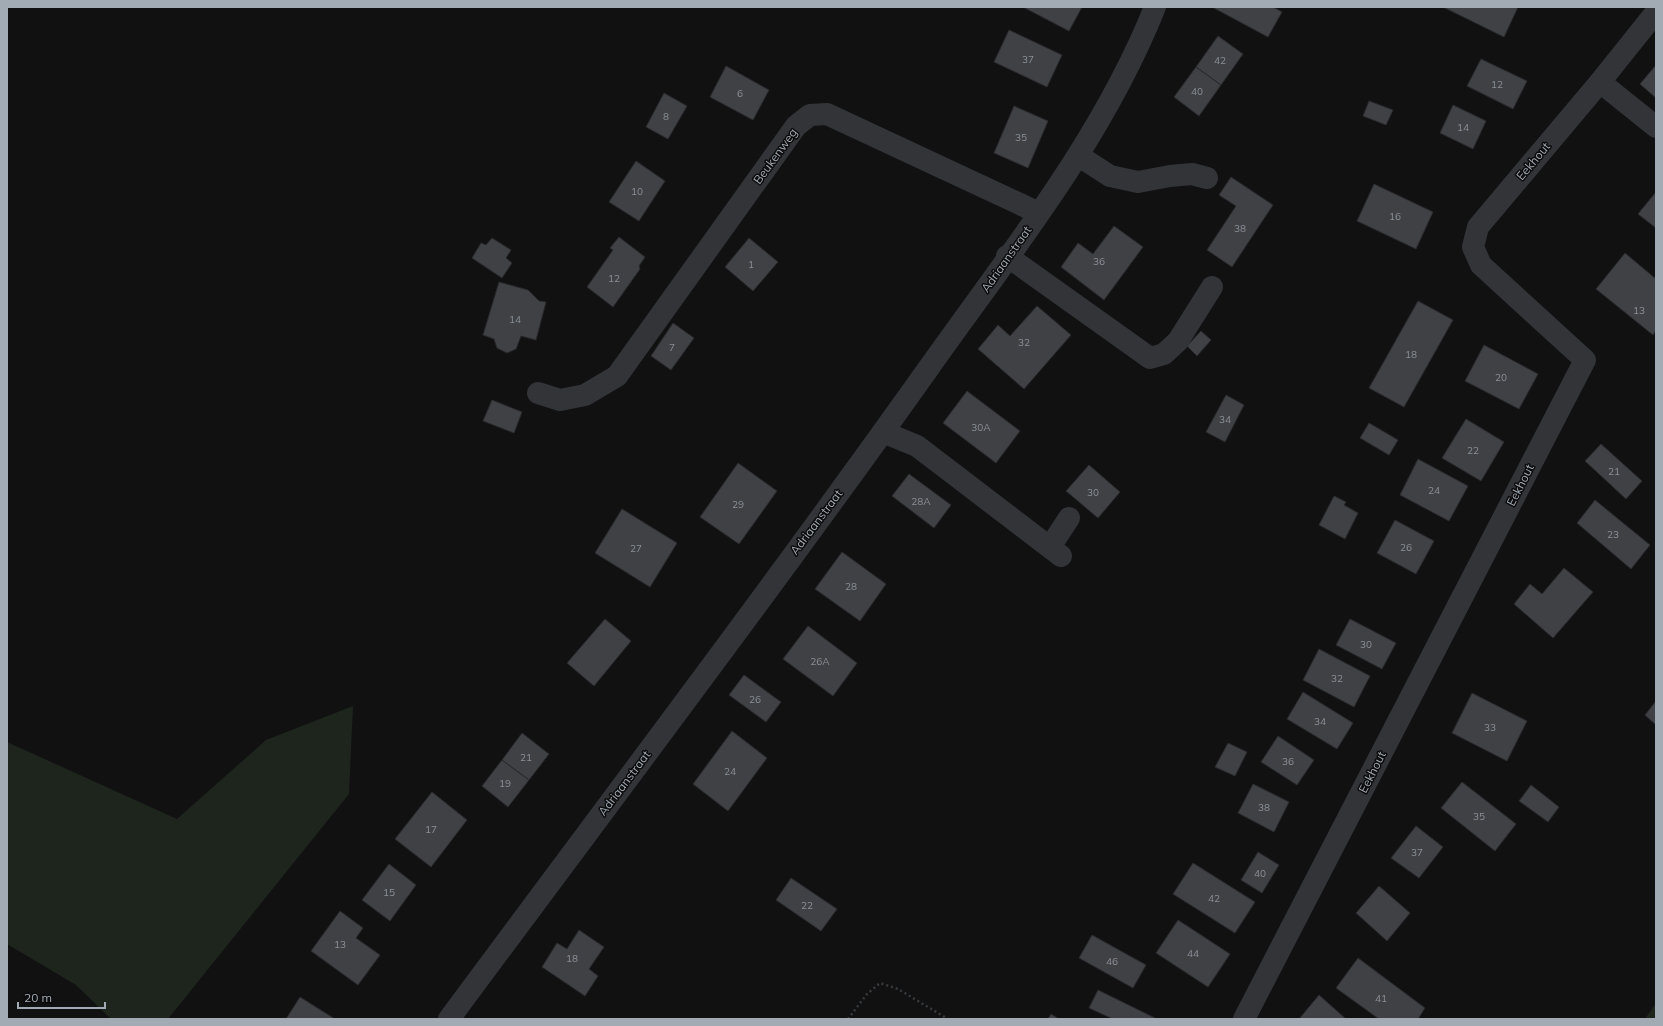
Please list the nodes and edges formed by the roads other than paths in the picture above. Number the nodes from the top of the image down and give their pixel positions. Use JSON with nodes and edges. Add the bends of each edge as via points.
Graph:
{"nodes":[{"id":1,"x":1155,"y":7,"type":"edge"},
{"id":2,"x":1656,"y":12,"type":"edge"},
{"id":3,"x":1600,"y":82,"type":"junction"},
{"id":4,"x":1656,"y":127,"type":"edge"},
{"id":5,"x":1079,"y":156,"type":"junction"},
{"id":6,"x":1208,"y":178,"type":"dead end"},
{"id":7,"x":1039,"y":213,"type":"junction"},
{"id":8,"x":1007,"y":256,"type":"junction"},
{"id":9,"x":1212,"y":287,"type":"dead end"},
{"id":10,"x":538,"y":393,"type":"dead end"},
{"id":11,"x":883,"y":432,"type":"junction"},
{"id":12,"x":1069,"y":518,"type":"dead end"},
{"id":13,"x":449,"y":1019,"type":"edge"},
{"id":14,"x":1244,"y":1019,"type":"edge"}],
"edges":[{"from":1,"to":5,"type":"street","name":"Adriaanstraat","via":[[1124,76]]},
{"from":2,"to":3,"type":"street","name":"Eekhout"},
{"from":3,"to":4,"type":"street"},
{"from":3,"to":14,"type":"street","name":"Eekhout","via":[[1478,226],[1473,247],[1481,265],[1585,360]]},
{"from":5,"to":6,"type":"street","via":[[1110,176],[1138,182],[1192,174]]},
{"from":5,"to":7,"type":"street","name":"Adriaanstraat"},
{"from":7,"to":8,"type":"street","name":"Adriaanstraat"},
{"from":7,"to":10,"type":"street","name":"Beukenweg","via":[[827,114],[810,115],[796,126],[617,376],[585,395],[560,400]]},
{"from":8,"to":9,"type":"street","via":[[1150,358],[1164,354],[1178,342]]},
{"from":8,"to":11,"type":"street","name":"Adriaanstraat"},
{"from":11,"to":12,"type":"street","via":[[917,446],[1055,551]]},
{"from":11,"to":13,"type":"street","name":"Adriaanstraat"}]}
